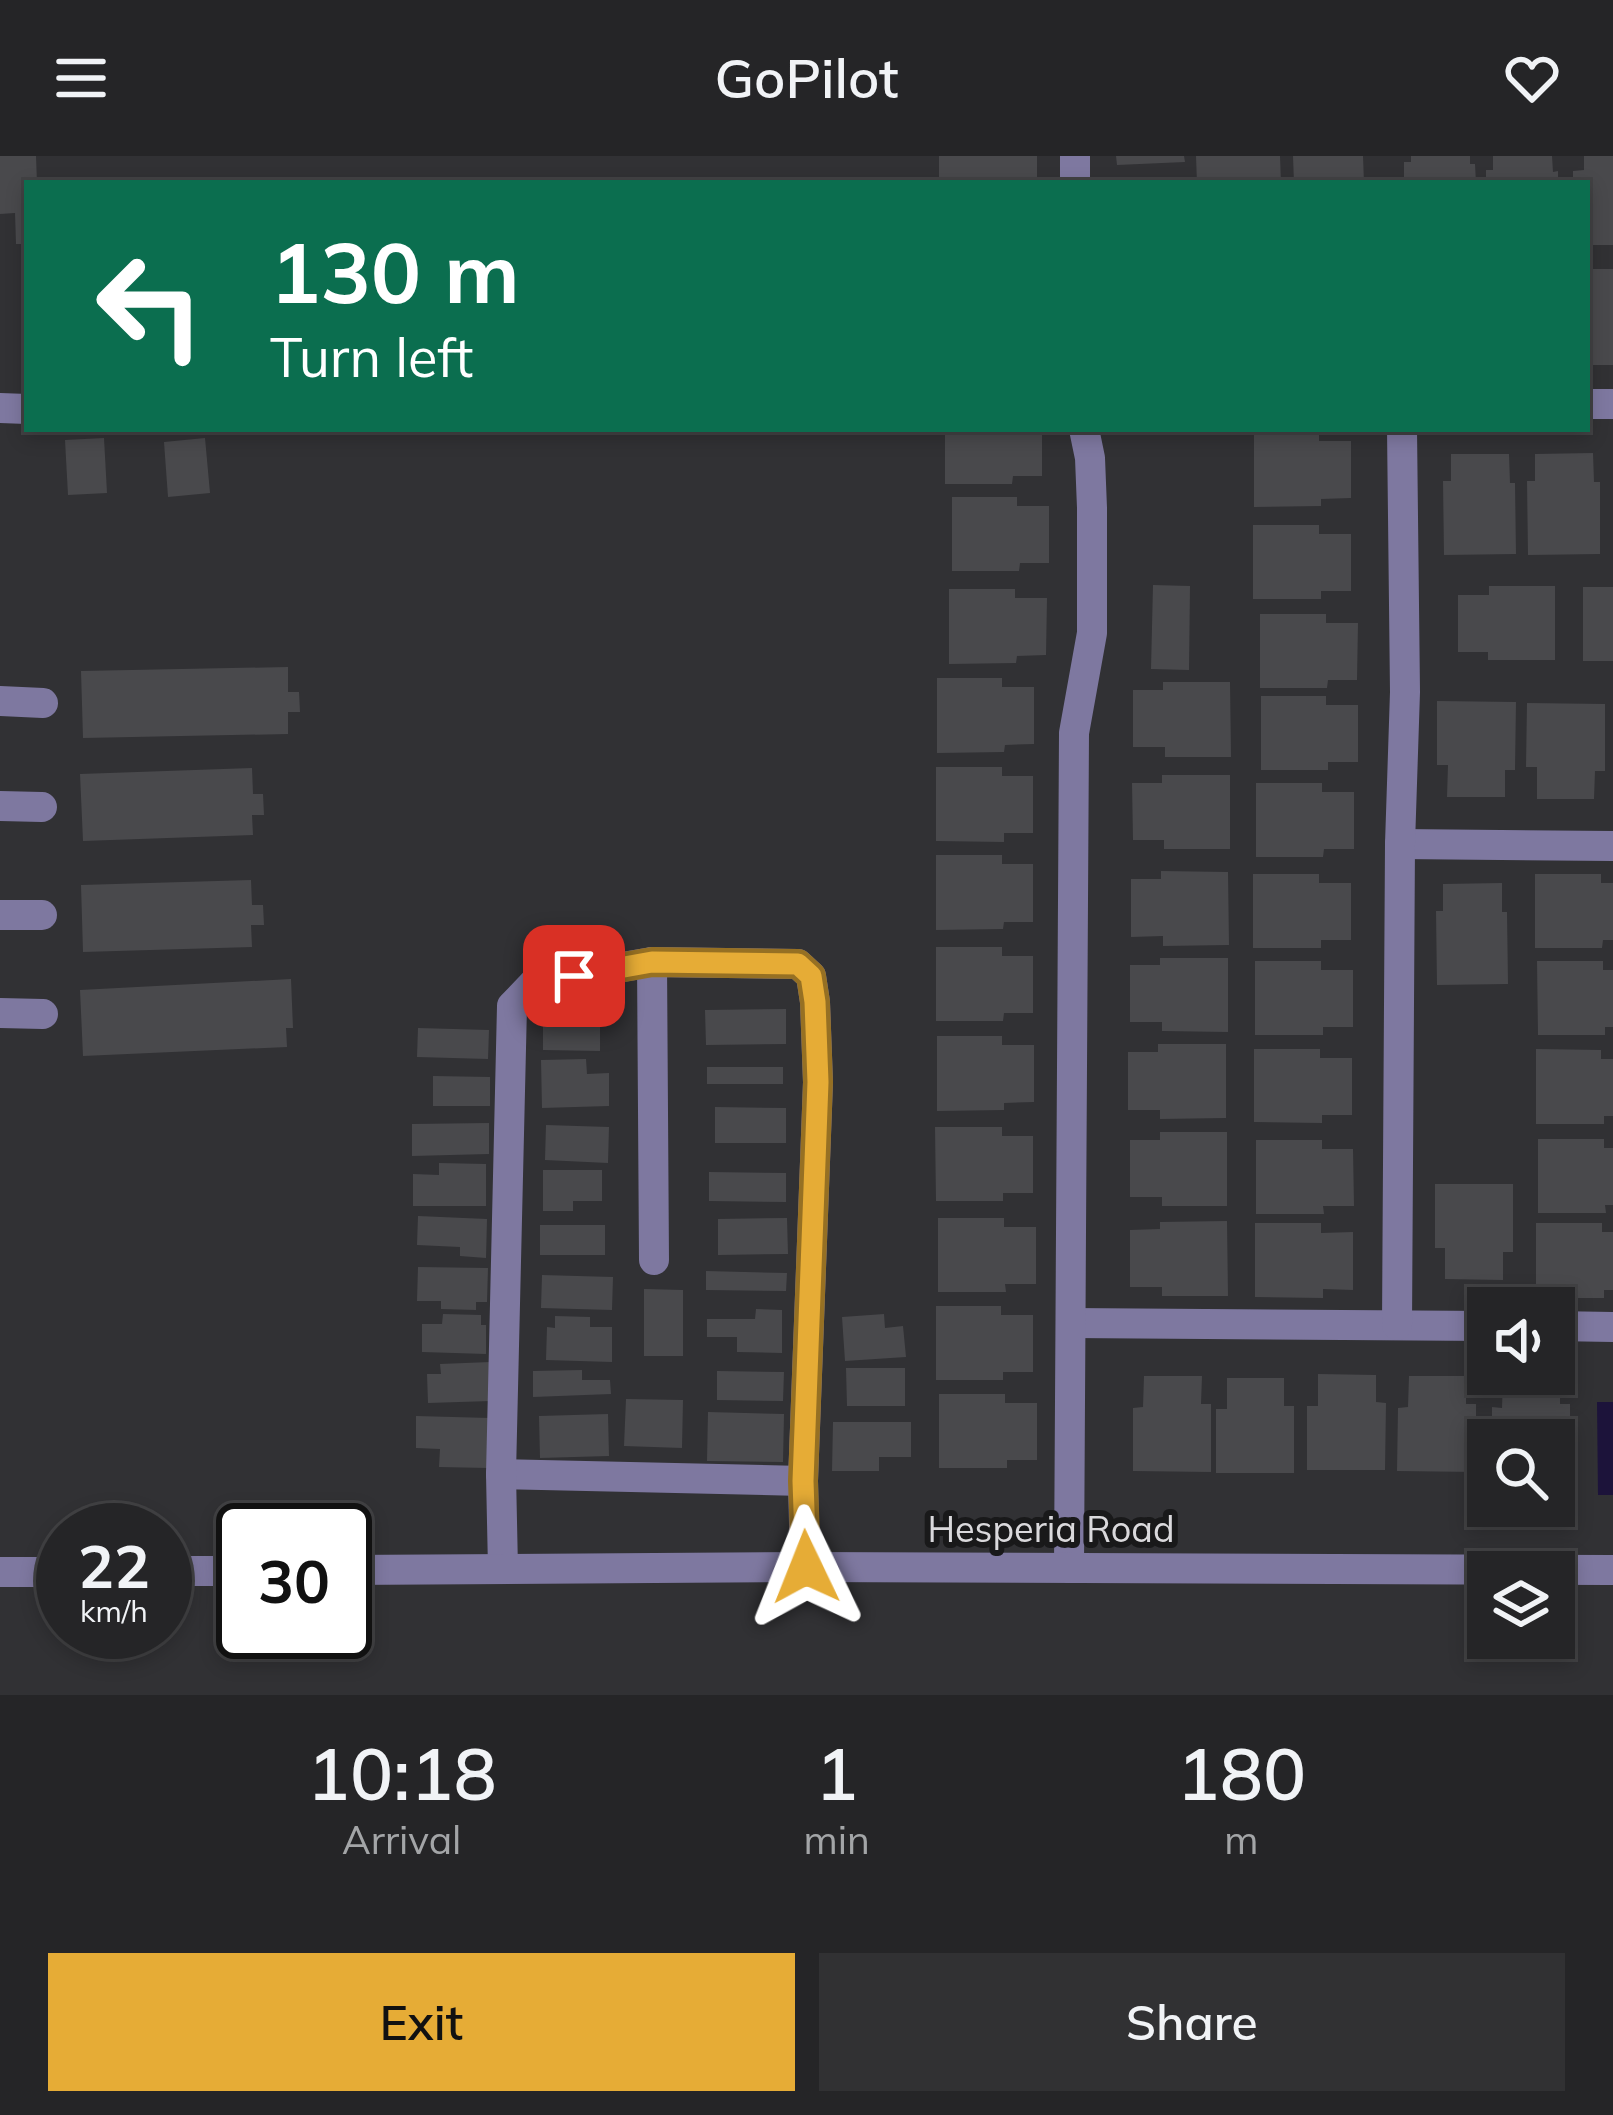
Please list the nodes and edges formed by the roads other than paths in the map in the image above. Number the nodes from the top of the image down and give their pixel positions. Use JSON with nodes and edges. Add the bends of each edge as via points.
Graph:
{"nodes":[{"id":1,"x":1085,"y":432,"type":"edge"},
{"id":2,"x":1402,"y":432,"type":"edge"},
{"id":3,"x":0,"y":701,"type":"edge"},
{"id":4,"x":43,"y":703,"type":"dead end"},
{"id":5,"x":0,"y":806,"type":"edge"},
{"id":6,"x":42,"y":807,"type":"dead end"},
{"id":7,"x":1400,"y":844,"type":"junction"},
{"id":8,"x":1613,"y":846,"type":"edge"},
{"id":9,"x":0,"y":915,"type":"edge"},
{"id":10,"x":43,"y":915,"type":"dead end"},
{"id":11,"x":652,"y":962,"type":"junction"},
{"id":12,"x":0,"y":1013,"type":"edge"},
{"id":13,"x":43,"y":1013,"type":"dead end"},
{"id":14,"x":654,"y":1260,"type":"dead end"},
{"id":15,"x":1071,"y":1323,"type":"junction"},
{"id":16,"x":1397,"y":1325,"type":"junction"},
{"id":17,"x":1467,"y":1326,"type":"edge"},
{"id":18,"x":1575,"y":1326,"type":"edge"},
{"id":19,"x":1613,"y":1327,"type":"edge"},
{"id":20,"x":501,"y":1474,"type":"junction"},
{"id":21,"x":803,"y":1481,"type":"junction"},
{"id":22,"x":806,"y":1567,"type":"junction"},
{"id":23,"x":1070,"y":1568,"type":"junction"},
{"id":24,"x":503,"y":1569,"type":"junction"},
{"id":25,"x":372,"y":1570,"type":"edge"},
{"id":26,"x":1613,"y":1570,"type":"edge"},
{"id":27,"x":0,"y":1572,"type":"edge"},
{"id":28,"x":36,"y":1572,"type":"edge"}],
"edges":[{"from":1,"to":15,"type":"street","via":[[1092,633],[1074,733]]},
{"from":2,"to":7,"type":"street"},
{"from":3,"to":4,"type":"street"},
{"from":5,"to":6,"type":"street"},
{"from":7,"to":8,"type":"street"},
{"from":7,"to":16,"type":"street"},
{"from":9,"to":10,"type":"street"},
{"from":11,"to":14,"type":"street"},
{"from":11,"to":20,"type":"street","via":[[536,982],[512,1006]]},
{"from":11,"to":21,"type":"street","via":[[798,964],[811,976],[818,1082]]},
{"from":12,"to":13,"type":"street"},
{"from":15,"to":16,"type":"street"},
{"from":15,"to":23,"type":"street"},
{"from":16,"to":17,"type":"street"},
{"from":18,"to":19,"type":"street"},
{"from":20,"to":21,"type":"street"},
{"from":20,"to":24,"type":"street"},
{"from":21,"to":22,"type":"street"},
{"from":22,"to":23,"type":"street","name":"Hesperia Road"},
{"from":22,"to":24,"type":"street","name":"Hesperia Road"},
{"from":23,"to":26,"type":"street","name":"Hesperia Road"},
{"from":24,"to":25,"type":"street","name":"Hesperia Road"},
{"from":27,"to":28,"type":"street"}]}
